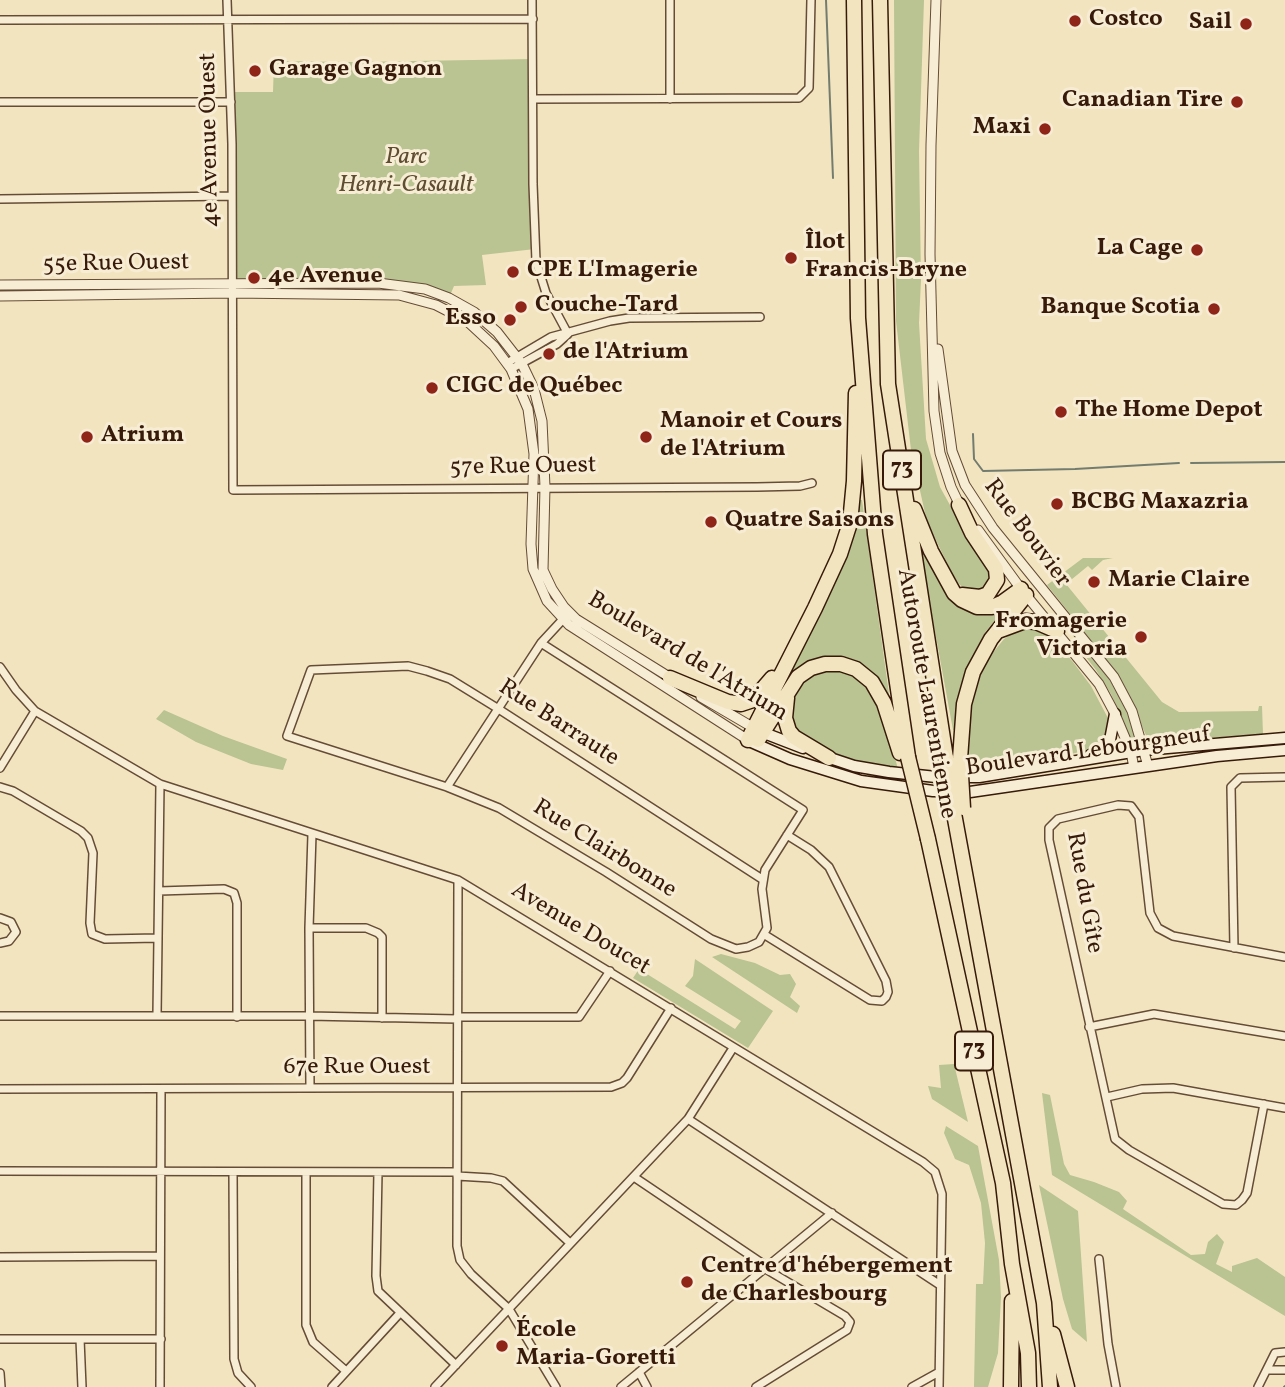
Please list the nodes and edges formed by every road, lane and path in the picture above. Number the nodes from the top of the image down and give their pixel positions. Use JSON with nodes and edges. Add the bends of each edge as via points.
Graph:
{"nodes":[{"id":1,"x":228,"y":0,"type":"edge"},
{"id":2,"x":532,"y":0,"type":"edge"},
{"id":3,"x":670,"y":0,"type":"edge"},
{"id":4,"x":811,"y":0,"type":"edge"},
{"id":5,"x":854,"y":0,"type":"edge"},
{"id":6,"x":880,"y":0,"type":"edge"},
{"id":7,"x":936,"y":0,"type":"edge"},
{"id":8,"x":533,"y":19,"type":"junction"},
{"id":9,"x":0,"y":20,"type":"edge"},
{"id":10,"x":228,"y":20,"type":"junction"},
{"id":11,"x":533,"y":99,"type":"junction"},
{"id":12,"x":670,"y":99,"type":"junction"},
{"id":13,"x":0,"y":102,"type":"edge"},
{"id":14,"x":231,"y":102,"type":"junction"},
{"id":15,"x":232,"y":196,"type":"junction"},
{"id":16,"x":0,"y":199,"type":"edge"},
{"id":17,"x":232,"y":283,"type":"junction"},
{"id":18,"x":0,"y":285,"type":"edge"},
{"id":19,"x":232,"y":293,"type":"junction"},
{"id":20,"x":0,"y":296,"type":"edge"},
{"id":21,"x":932,"y":302,"type":"junction"},
{"id":22,"x":760,"y":317,"type":"dead end"},
{"id":23,"x":858,"y":318,"type":"junction"},
{"id":24,"x":568,"y":334,"type":"junction"},
{"id":25,"x":520,"y":360,"type":"junction"},
{"id":26,"x":509,"y":366,"type":"junction"},
{"id":27,"x":904,"y":480,"type":"junction"},
{"id":28,"x":812,"y":483,"type":"dead end"},
{"id":29,"x":545,"y":486,"type":"junction"},
{"id":30,"x":534,"y":487,"type":"junction"},
{"id":31,"x":233,"y":490,"type":"joint"},
{"id":32,"x":959,"y":505,"type":"junction"},
{"id":33,"x":1036,"y":581,"type":"junction"},
{"id":34,"x":1024,"y":592,"type":"junction"},
{"id":35,"x":954,"y":593,"type":"junction"},
{"id":36,"x":566,"y":616,"type":"junction"},
{"id":37,"x":997,"y":631,"type":"junction"},
{"id":38,"x":1057,"y":631,"type":"junction"},
{"id":39,"x":541,"y":643,"type":"junction"},
{"id":40,"x":793,"y":649,"type":"junction"},
{"id":41,"x":0,"y":667,"type":"edge"},
{"id":42,"x":670,"y":678,"type":"junction"},
{"id":43,"x":788,"y":690,"type":"junction"},
{"id":44,"x":498,"y":708,"type":"junction"},
{"id":45,"x":35,"y":711,"type":"junction"},
{"id":46,"x":1115,"y":714,"type":"junction"},
{"id":47,"x":288,"y":736,"type":"joint"},
{"id":48,"x":755,"y":736,"type":"junction"},
{"id":49,"x":1285,"y":738,"type":"edge"},
{"id":50,"x":1144,"y":750,"type":"junction"},
{"id":51,"x":1285,"y":750,"type":"edge"},
{"id":52,"x":1131,"y":752,"type":"junction"},
{"id":53,"x":905,"y":757,"type":"junction"},
{"id":54,"x":829,"y":758,"type":"junction"},
{"id":55,"x":953,"y":758,"type":"junction"},
{"id":56,"x":1081,"y":760,"type":"junction"},
{"id":57,"x":1147,"y":766,"type":"junction"},
{"id":58,"x":0,"y":768,"type":"edge"},
{"id":59,"x":1134,"y":768,"type":"junction"},
{"id":60,"x":1285,"y":777,"type":"edge"},
{"id":61,"x":936,"y":778,"type":"joint"},
{"id":62,"x":160,"y":784,"type":"junction"},
{"id":63,"x":0,"y":787,"type":"edge"},
{"id":64,"x":447,"y":787,"type":"junction"},
{"id":65,"x":897,"y":788,"type":"joint"},
{"id":66,"x":312,"y":834,"type":"junction"},
{"id":67,"x":787,"y":835,"type":"junction"},
{"id":68,"x":762,"y":879,"type":"junction"},
{"id":69,"x":458,"y":880,"type":"junction"},
{"id":70,"x":159,"y":891,"type":"junction"},
{"id":71,"x":0,"y":918,"type":"edge"},
{"id":72,"x":309,"y":928,"type":"junction"},
{"id":73,"x":765,"y":935,"type":"junction"},
{"id":74,"x":158,"y":938,"type":"junction"},
{"id":75,"x":0,"y":943,"type":"edge"},
{"id":76,"x":1234,"y":948,"type":"junction"},
{"id":77,"x":1285,"y":957,"type":"edge"},
{"id":78,"x":611,"y":971,"type":"junction"},
{"id":79,"x":671,"y":1007,"type":"junction"},
{"id":80,"x":158,"y":1015,"type":"junction"},
{"id":81,"x":0,"y":1016,"type":"edge"},
{"id":82,"x":309,"y":1016,"type":"junction"},
{"id":83,"x":237,"y":1017,"type":"junction"},
{"id":84,"x":382,"y":1018,"type":"junction"},
{"id":85,"x":457,"y":1018,"type":"junction"},
{"id":86,"x":1089,"y":1027,"type":"junction"},
{"id":87,"x":1285,"y":1036,"type":"edge"},
{"id":88,"x":733,"y":1048,"type":"junction"},
{"id":89,"x":310,"y":1088,"type":"junction"},
{"id":90,"x":0,"y":1089,"type":"edge"},
{"id":91,"x":161,"y":1089,"type":"junction"},
{"id":92,"x":457,"y":1089,"type":"junction"},
{"id":93,"x":1107,"y":1097,"type":"junction"},
{"id":94,"x":1264,"y":1104,"type":"junction"},
{"id":95,"x":1285,"y":1108,"type":"edge"},
{"id":96,"x":688,"y":1118,"type":"junction"},
{"id":97,"x":0,"y":1171,"type":"edge"},
{"id":98,"x":162,"y":1172,"type":"junction"},
{"id":99,"x":233,"y":1172,"type":"junction"},
{"id":100,"x":306,"y":1172,"type":"junction"},
{"id":101,"x":378,"y":1172,"type":"junction"},
{"id":102,"x":457,"y":1174,"type":"junction"},
{"id":103,"x":634,"y":1177,"type":"junction"},
{"id":104,"x":832,"y":1213,"type":"junction"},
{"id":105,"x":570,"y":1243,"type":"junction"},
{"id":106,"x":160,"y":1256,"type":"junction"},
{"id":107,"x":0,"y":1257,"type":"edge"},
{"id":108,"x":1099,"y":1259,"type":"dead end"},
{"id":109,"x":1012,"y":1264,"type":"junction"},
{"id":110,"x":765,"y":1267,"type":"junction"},
{"id":111,"x":940,"y":1284,"type":"junction"},
{"id":112,"x":1044,"y":1303,"type":"junction"},
{"id":113,"x":509,"y":1309,"type":"junction"},
{"id":114,"x":400,"y":1313,"type":"junction"},
{"id":115,"x":0,"y":1339,"type":"edge"},
{"id":116,"x":79,"y":1339,"type":"junction"},
{"id":117,"x":162,"y":1339,"type":"junction"},
{"id":118,"x":1285,"y":1352,"type":"edge"},
{"id":119,"x":456,"y":1365,"type":"junction"},
{"id":120,"x":1268,"y":1370,"type":"junction"},
{"id":121,"x":1285,"y":1370,"type":"edge"},
{"id":122,"x":346,"y":1371,"type":"junction"},
{"id":123,"x":639,"y":1371,"type":"junction"},
{"id":124,"x":939,"y":1372,"type":"junction"},
{"id":125,"x":0,"y":1373,"type":"edge"},
{"id":126,"x":1,"y":1387,"type":"edge"},
{"id":127,"x":82,"y":1387,"type":"edge"},
{"id":128,"x":160,"y":1387,"type":"edge"},
{"id":129,"x":251,"y":1387,"type":"edge"},
{"id":130,"x":332,"y":1387,"type":"edge"},
{"id":131,"x":435,"y":1387,"type":"edge"},
{"id":132,"x":555,"y":1387,"type":"edge"},
{"id":133,"x":621,"y":1387,"type":"edge"},
{"id":134,"x":647,"y":1387,"type":"edge"},
{"id":135,"x":756,"y":1387,"type":"edge"},
{"id":136,"x":912,"y":1387,"type":"edge"},
{"id":137,"x":939,"y":1387,"type":"edge"},
{"id":138,"x":1011,"y":1387,"type":"edge"},
{"id":139,"x":1029,"y":1387,"type":"edge"},
{"id":140,"x":1050,"y":1387,"type":"edge"},
{"id":141,"x":1067,"y":1387,"type":"edge"},
{"id":142,"x":1116,"y":1387,"type":"edge"},
{"id":143,"x":1258,"y":1387,"type":"edge"}],
"edges":[{"from":1,"to":10,"type":"street","name":"4e Avenue Ouest"},
{"from":2,"to":8,"type":"street"},
{"from":3,"to":12,"type":"street"},
{"from":4,"to":12,"type":"street","via":[[809,88],[799,98]]},
{"from":5,"to":23,"type":"highway","name":"Autoroute Laurentienne","number":"73"},
{"from":6,"to":27,"type":"highway","name":"Autoroute Laurentienne","number":"73","via":[[888,384]]},
{"from":7,"to":21,"type":"street","name":"Rue Bouvier"},
{"from":8,"to":10,"type":"street"},
{"from":8,"to":11,"type":"street"},
{"from":9,"to":10,"type":"street"},
{"from":10,"to":14,"type":"street","name":"4e Avenue Ouest"},
{"from":11,"to":12,"type":"street"},
{"from":11,"to":24,"type":"street","via":[[536,261],[546,293]]},
{"from":13,"to":14,"type":"street"},
{"from":14,"to":15,"type":"street","name":"4e Avenue Ouest"},
{"from":15,"to":16,"type":"street"},
{"from":15,"to":17,"type":"street","name":"4e Avenue Ouest"},
{"from":17,"to":18,"type":"street","name":"55e Rue Ouest"},
{"from":17,"to":19,"type":"street","name":"4e Avenue Ouest"},
{"from":17,"to":25,"type":"street","name":"Boulevard de l'Atrium","via":[[377,283],[425,289],[474,312]]},
{"from":19,"to":20,"type":"street","name":"55e Rue Ouest"},
{"from":19,"to":26,"type":"street","name":"Boulevard de l'Atrium","via":[[383,294],[418,299],[467,321]]},
{"from":19,"to":31,"type":"street","name":"4e Avenue Ouest"},
{"from":21,"to":32,"type":"street","name":"Rue Bouvier","via":[[935,421],[940,453]]},
{"from":21,"to":33,"type":"street","name":"Rue Bouvier","via":[[945,415],[955,459],[978,507]]},
{"from":22,"to":24,"type":"street","via":[[629,318]]},
{"from":23,"to":40,"type":"highway","via":[[850,523],[840,554]]},
{"from":23,"to":53,"type":"highway","name":"Autoroute Laurentienne","number":"73","via":[[875,534]]},
{"from":24,"to":25,"type":"street","via":[[551,337]]},
{"from":25,"to":26,"type":"street"},
{"from":25,"to":29,"type":"street","name":"Boulevard de l'Atrium","via":[[542,421]]},
{"from":26,"to":30,"type":"street","name":"Boulevard de l'Atrium","via":[[528,409]]},
{"from":27,"to":35,"type":"highway","via":[[930,551]]},
{"from":27,"to":55,"type":"highway","name":"Autoroute Laurentienne","number":"73"},
{"from":28,"to":29,"type":"street","name":"57e Rue Ouest"},
{"from":29,"to":30,"type":"street","name":"57e Rue Ouest"},
{"from":29,"to":36,"type":"street","name":"Boulevard de l'Atrium","via":[[543,570]]},
{"from":30,"to":31,"type":"street","name":"57e Rue Ouest"},
{"from":30,"to":36,"type":"street","name":"Boulevard de l'Atrium","via":[[533,569],[547,601]]},
{"from":32,"to":34,"type":"street","name":"Rue Bouvier"},
{"from":32,"to":35,"type":"highway","via":[[996,569],[997,580],[988,594],[980,597]]},
{"from":33,"to":34,"type":"street"},
{"from":33,"to":50,"type":"street","name":"Rue Bouvier","via":[[1114,677],[1132,711]]},
{"from":34,"to":35,"type":"highway","via":[[992,607],[977,607]]},
{"from":34,"to":37,"type":"highway"},
{"from":34,"to":38,"type":"street","name":"Rue Bouvier"},
{"from":36,"to":39,"type":"street"},
{"from":36,"to":42,"type":"street","name":"Boulevard de l'Atrium"},
{"from":36,"to":48,"type":"street","name":"Boulevard de l'Atrium"},
{"from":37,"to":38,"type":"highway","via":[[1025,621]]},
{"from":37,"to":55,"type":"highway","via":[[973,672]]},
{"from":38,"to":46,"type":"street","name":"Rue Bouvier"},
{"from":39,"to":44,"type":"street"},
{"from":39,"to":67,"type":"street","via":[[803,810]]},
{"from":40,"to":42,"type":"highway","via":[[765,688],[741,704]]},
{"from":40,"to":48,"type":"highway"},
{"from":41,"to":45,"type":"street","name":"Avenue Doucet"},
{"from":42,"to":48,"type":"street","name":"Boulevard de l'Atrium"},
{"from":43,"to":48,"type":"highway"},
{"from":43,"to":53,"type":"highway","via":[[811,668],[833,664],[856,669],[879,692]]},
{"from":43,"to":54,"type":"highway","via":[[785,725],[794,737]]},
{"from":44,"to":47,"type":"street","name":"Rue Barraute","via":[[450,679],[408,666],[312,670]]},
{"from":44,"to":64,"type":"street"},
{"from":44,"to":68,"type":"street","name":"Rue Barraute"},
{"from":45,"to":58,"type":"street"},
{"from":45,"to":62,"type":"street","name":"Avenue Doucet"},
{"from":46,"to":52,"type":"street","name":"Rue Bouvier"},
{"from":46,"to":56,"type":"main road","via":[[1110,740]]},
{"from":47,"to":64,"type":"street","name":"Rue Clairbonne"},
{"from":48,"to":54,"type":"main road","name":"Boulevard de l'Atrium"},
{"from":48,"to":65,"type":"main road","name":"Boulevard de l'Atrium","via":[[827,772]]},
{"from":49,"to":50,"type":"main road","name":"Boulevard Lebourgneuf"},
{"from":50,"to":52,"type":"main road","name":"Boulevard Lebourgneuf"},
{"from":50,"to":57,"type":"street","name":"Rue Bouvier"},
{"from":51,"to":57,"type":"main road","name":"Boulevard Lebourgneuf"},
{"from":52,"to":56,"type":"main road","name":"Boulevard Lebourgneuf"},
{"from":52,"to":59,"type":"street","name":"Rue Bouvier"},
{"from":53,"to":109,"type":"highway","name":"Autoroute Laurentienne","number":"73","bridge":true,"via":[[927,836],[1003,1183]]},
{"from":54,"to":61,"type":"main road","name":"Boulevard de l'Atrium"},
{"from":55,"to":112,"type":"highway","name":"Autoroute Laurentienne","number":"73","bridge":true,"via":[[963,858]]},
{"from":56,"to":61,"type":"main road","name":"Boulevard Lebourgneuf","via":[[979,777]]},
{"from":57,"to":59,"type":"main road","name":"Boulevard Lebourgneuf"},
{"from":59,"to":65,"type":"main road","name":"Boulevard Lebourgneuf","via":[[971,792]]},
{"from":60,"to":76,"type":"street","via":[[1240,778],[1231,787]]},
{"from":62,"to":66,"type":"street","name":"Avenue Doucet"},
{"from":62,"to":70,"type":"street"},
{"from":63,"to":74,"type":"street","via":[[88,838],[93,853],[92,934],[104,939]]},
{"from":64,"to":73,"type":"street","name":"Rue Clairbonne","via":[[520,820],[725,946],[748,947]]},
{"from":66,"to":69,"type":"street","name":"Avenue Doucet"},
{"from":66,"to":72,"type":"street"},
{"from":67,"to":68,"type":"street"},
{"from":67,"to":73,"type":"street","via":[[828,867],[886,981],[886,997],[870,1000]]},
{"from":68,"to":73,"type":"street"},
{"from":69,"to":78,"type":"street","name":"Avenue Doucet"},
{"from":69,"to":85,"type":"street"},
{"from":70,"to":74,"type":"street"},
{"from":70,"to":83,"type":"street","via":[[224,889],[234,893]]},
{"from":71,"to":75,"type":"street","via":[[11,922],[16,932]]},
{"from":72,"to":82,"type":"street"},
{"from":72,"to":84,"type":"street","via":[[366,928],[382,937]]},
{"from":74,"to":80,"type":"street"},
{"from":76,"to":77,"type":"street","name":"Rue du Gîte"},
{"from":76,"to":86,"type":"street","name":"Rue du Gîte","via":[[1173,936],[1158,928],[1150,913],[1139,817],[1131,806],[1118,804],[1058,819],[1048,834]]},
{"from":78,"to":79,"type":"street","name":"Avenue Doucet"},
{"from":78,"to":85,"type":"street","via":[[579,1017]]},
{"from":79,"to":88,"type":"street","name":"Avenue Doucet"},
{"from":79,"to":92,"type":"street","name":"67e Rue Ouest","via":[[627,1078],[617,1086]]},
{"from":80,"to":81,"type":"street"},
{"from":80,"to":83,"type":"street"},
{"from":82,"to":83,"type":"street"},
{"from":82,"to":84,"type":"street"},
{"from":82,"to":89,"type":"street"},
{"from":84,"to":85,"type":"street"},
{"from":85,"to":92,"type":"street"},
{"from":86,"to":87,"type":"street","via":[[1154,1014]]},
{"from":86,"to":93,"type":"street","name":"Rue du Gîte"},
{"from":88,"to":96,"type":"street"},
{"from":88,"to":111,"type":"street","name":"Avenue Doucet","via":[[935,1172],[942,1194]]},
{"from":89,"to":91,"type":"street","name":"67e Rue Ouest"},
{"from":89,"to":92,"type":"street","name":"67e Rue Ouest"},
{"from":90,"to":91,"type":"street","name":"67e Rue Ouest"},
{"from":91,"to":98,"type":"street"},
{"from":92,"to":102,"type":"street"},
{"from":93,"to":94,"type":"street","via":[[1157,1087]]},
{"from":93,"to":94,"type":"street","name":"Rue du Gîte","via":[[1115,1139],[1229,1206],[1247,1193]]},
{"from":94,"to":95,"type":"street"},
{"from":96,"to":103,"type":"street"},
{"from":96,"to":104,"type":"street"},
{"from":97,"to":98,"type":"street"},
{"from":98,"to":99,"type":"street"},
{"from":98,"to":106,"type":"street"},
{"from":99,"to":100,"type":"street"},
{"from":99,"to":129,"type":"street","via":[[234,1359],[238,1373]]},
{"from":100,"to":101,"type":"street"},
{"from":100,"to":122,"type":"street","via":[[306,1325],[313,1342]]},
{"from":101,"to":102,"type":"street"},
{"from":101,"to":114,"type":"street","via":[[377,1284],[382,1296]]},
{"from":102,"to":105,"type":"street","via":[[503,1181]]},
{"from":102,"to":113,"type":"street","via":[[460,1260]]},
{"from":103,"to":105,"type":"street"},
{"from":103,"to":110,"type":"street"},
{"from":104,"to":110,"type":"street"},
{"from":104,"to":111,"type":"street"},
{"from":105,"to":113,"type":"street"},
{"from":106,"to":107,"type":"street"},
{"from":106,"to":117,"type":"street"},
{"from":108,"to":142,"type":"street"},
{"from":109,"to":138,"type":"highway"},
{"from":109,"to":139,"type":"highway","name":"Autoroute Laurentienne","number":"73","via":[[1028,1353]]},
{"from":110,"to":123,"type":"street"},
{"from":110,"to":135,"type":"street","via":[[850,1322],[847,1330]]},
{"from":111,"to":124,"type":"street","name":"Avenue Doucet"},
{"from":112,"to":140,"type":"highway","name":"Autoroute Laurentienne","number":"73"},
{"from":112,"to":141,"type":"highway"},
{"from":113,"to":119,"type":"street"},
{"from":113,"to":132,"type":"street"},
{"from":114,"to":119,"type":"street"},
{"from":114,"to":122,"type":"street"},
{"from":115,"to":116,"type":"street"},
{"from":116,"to":117,"type":"street"},
{"from":116,"to":127,"type":"street"},
{"from":117,"to":128,"type":"street"},
{"from":118,"to":120,"type":"street","via":[[1275,1353]]},
{"from":119,"to":131,"type":"street"},
{"from":120,"to":121,"type":"street"},
{"from":120,"to":143,"type":"street"},
{"from":122,"to":130,"type":"street"},
{"from":123,"to":133,"type":"street"},
{"from":123,"to":134,"type":"street"},
{"from":124,"to":136,"type":"street"},
{"from":124,"to":137,"type":"street","name":"Avenue Doucet"},
{"from":125,"to":126,"type":"street"}]}
